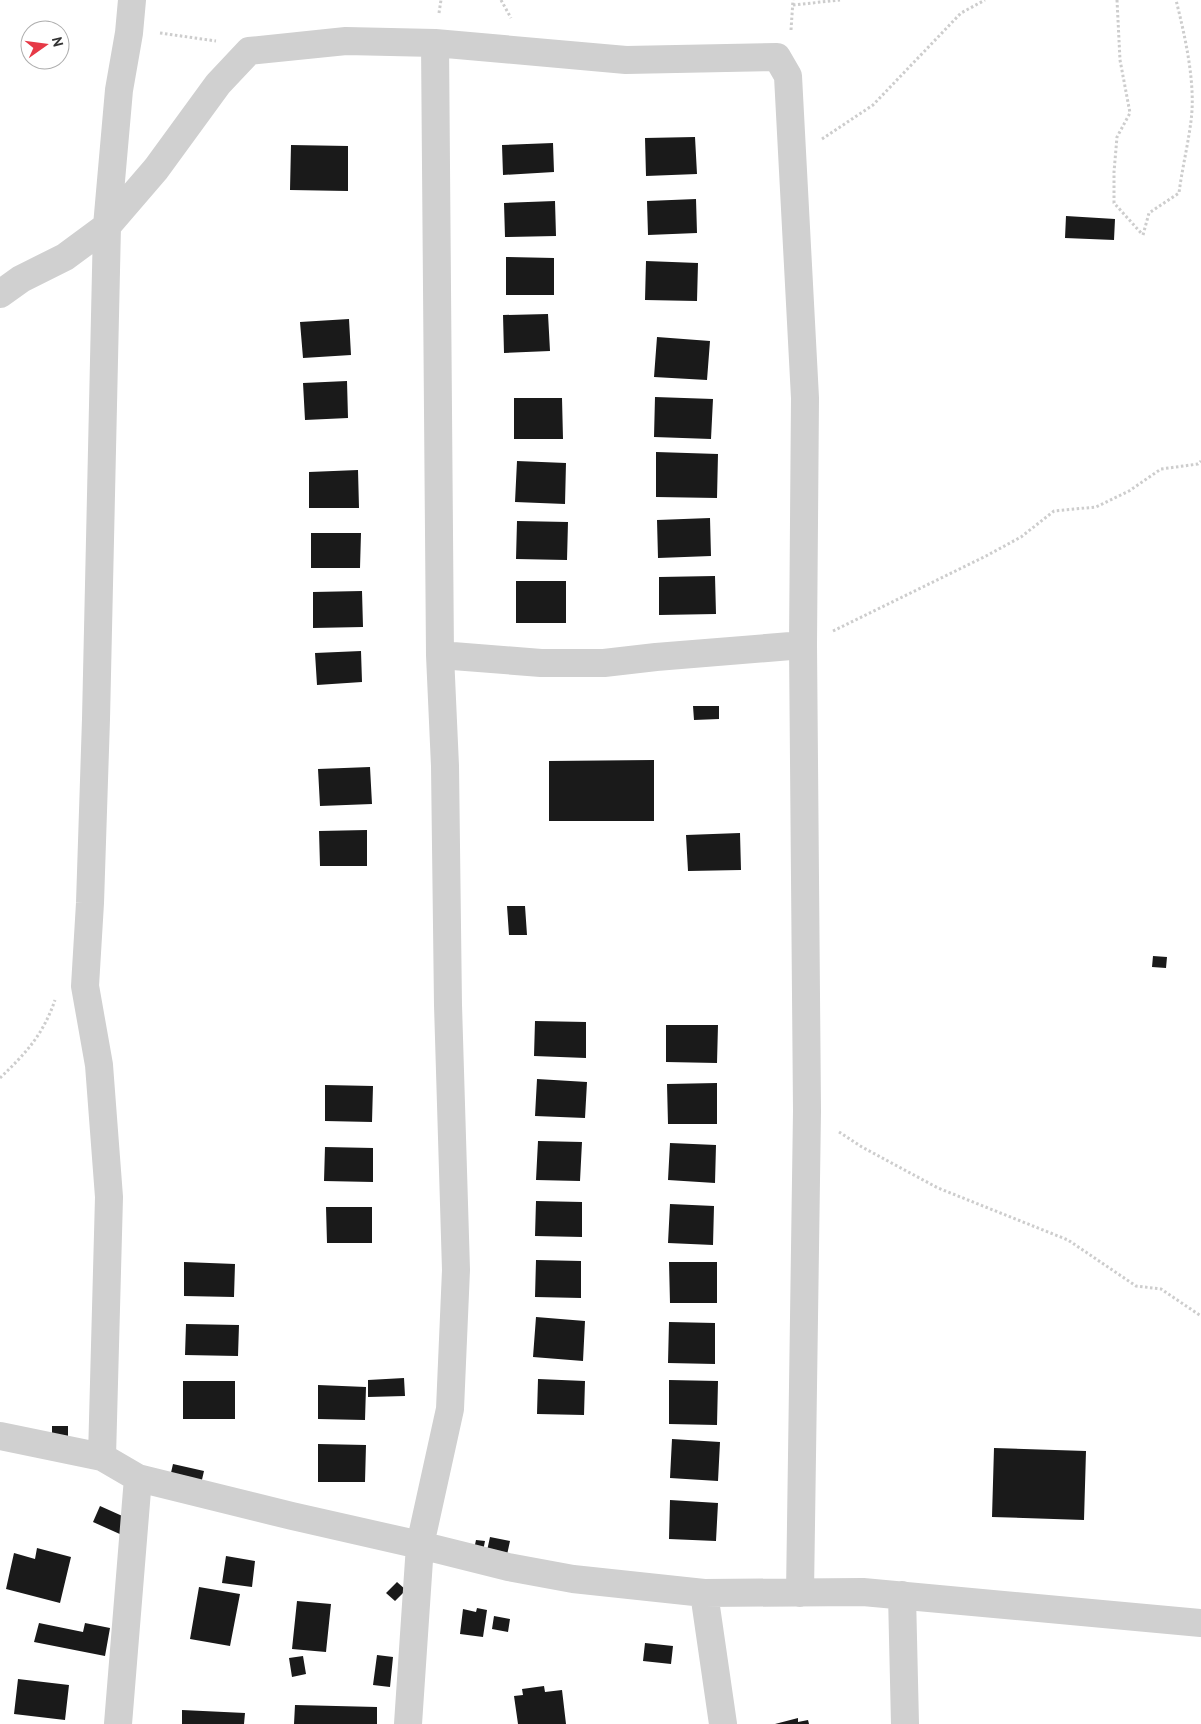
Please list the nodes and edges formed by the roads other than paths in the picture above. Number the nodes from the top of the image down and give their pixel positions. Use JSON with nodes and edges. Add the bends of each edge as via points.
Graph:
{"nodes":[{"id":1,"x":132,"y":0,"type":"edge"},
{"id":2,"x":435,"y":43,"type":"junction"},
{"id":3,"x":107,"y":226,"type":"junction"},
{"id":4,"x":0,"y":294,"type":"edge"},
{"id":5,"x":803,"y":645,"type":"junction"},
{"id":6,"x":440,"y":655,"type":"junction"},
{"id":7,"x":0,"y":1436,"type":"edge"},
{"id":8,"x":102,"y":1457,"type":"junction"},
{"id":9,"x":138,"y":1478,"type":"junction"},
{"id":10,"x":420,"y":1545,"type":"junction"},
{"id":11,"x":704,"y":1593,"type":"junction"},
{"id":12,"x":800,"y":1593,"type":"junction"},
{"id":13,"x":902,"y":1595,"type":"junction"},
{"id":14,"x":1201,"y":1623,"type":"edge"},
{"id":15,"x":118,"y":1724,"type":"edge"},
{"id":16,"x":408,"y":1724,"type":"edge"},
{"id":17,"x":723,"y":1724,"type":"edge"},
{"id":18,"x":904,"y":1724,"type":"edge"}],
"edges":[{"from":1,"to":3,"type":"street","via":[[119,90]]},
{"from":2,"to":3,"type":"street","via":[[346,42],[249,51],[218,84],[156,170]]},
{"from":2,"to":5,"type":"street","via":[[626,60],[777,57],[788,76],[805,398]]},
{"from":2,"to":6,"type":"street"},
{"from":3,"to":4,"type":"street","via":[[65,257],[20,279]]},
{"from":3,"to":8,"type":"street","via":[[96,719],[85,986],[99,1065],[109,1197]]},
{"from":5,"to":6,"type":"street","via":[[604,663],[541,663]]},
{"from":5,"to":12,"type":"street","via":[[807,1110]]},
{"from":6,"to":10,"type":"street","via":[[456,1270],[450,1409]]},
{"from":7,"to":8,"type":"street"},
{"from":8,"to":9,"type":"street"},
{"from":9,"to":10,"type":"street"},
{"from":9,"to":15,"type":"street"},
{"from":10,"to":11,"type":"street","via":[[508,1567],[574,1579]]},
{"from":10,"to":16,"type":"street"},
{"from":11,"to":12,"type":"street"},
{"from":11,"to":17,"type":"street"},
{"from":12,"to":13,"type":"street"},
{"from":13,"to":14,"type":"street"},
{"from":13,"to":18,"type":"street"}]}
